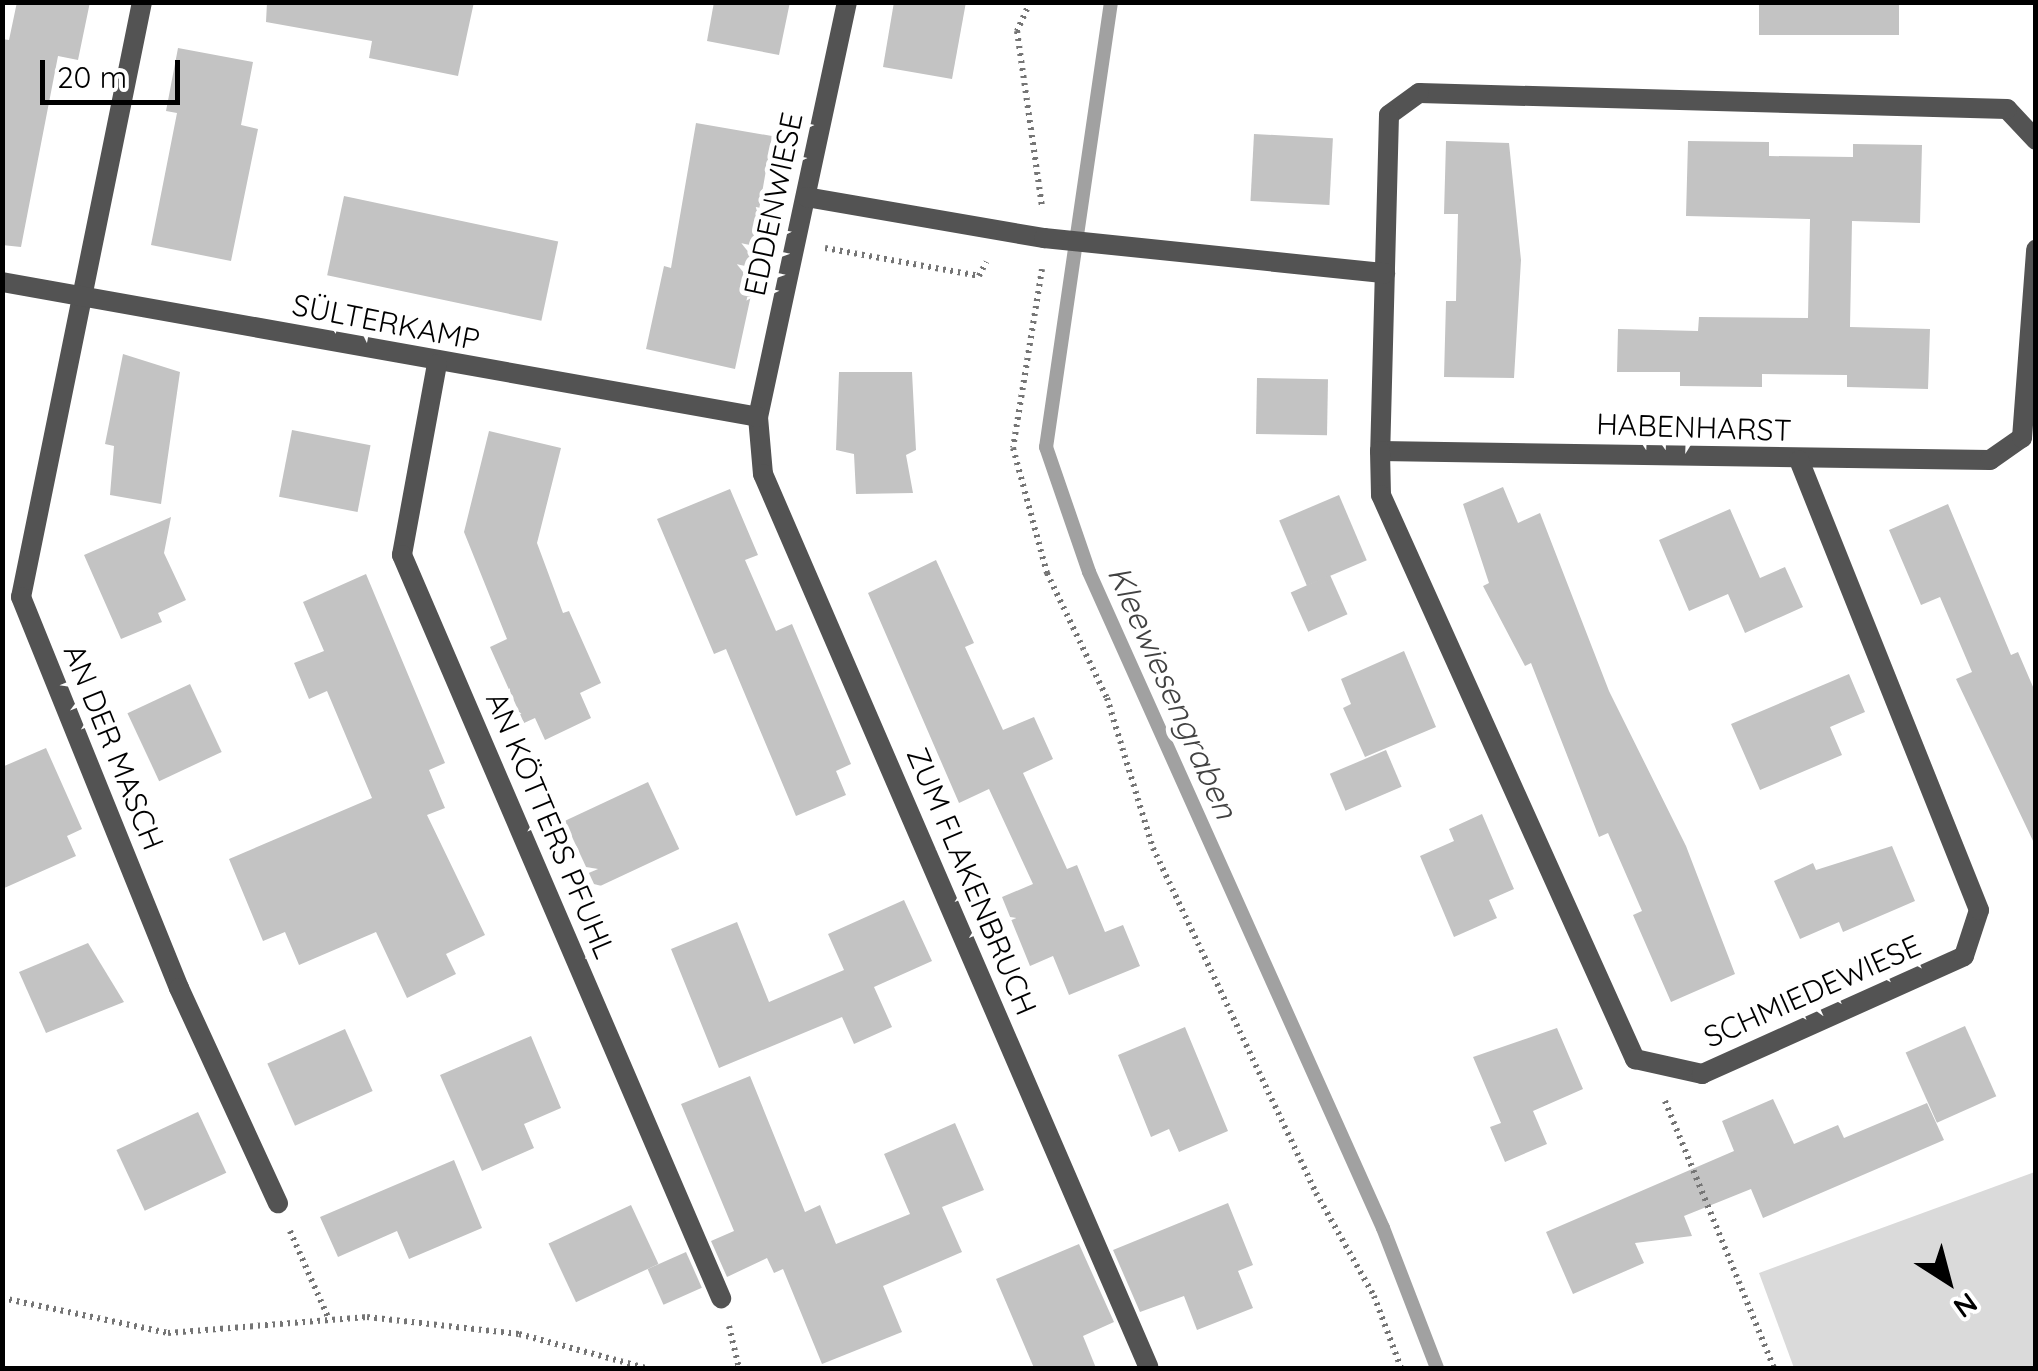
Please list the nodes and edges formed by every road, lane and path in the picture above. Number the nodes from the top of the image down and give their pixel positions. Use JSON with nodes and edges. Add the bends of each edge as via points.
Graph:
{"nodes":[{"id":1,"x":142,"y":2,"type":"edge"},
{"id":2,"x":847,"y":2,"type":"edge"},
{"id":3,"x":1030,"y":2,"type":"edge"},
{"id":4,"x":2036,"y":140,"type":"edge"},
{"id":5,"x":806,"y":198,"type":"junction"},
{"id":6,"x":1044,"y":238,"type":"junction"},
{"id":7,"x":796,"y":242,"type":"junction"},
{"id":8,"x":2036,"y":250,"type":"edge"},
{"id":9,"x":1385,"y":273,"type":"junction"},
{"id":10,"x":2,"y":282,"type":"edge"},
{"id":11,"x":2035,"y":283,"type":"edge"},
{"id":12,"x":80,"y":291,"type":"junction"},
{"id":13,"x":437,"y":364,"type":"junction"},
{"id":14,"x":758,"y":417,"type":"junction"},
{"id":15,"x":1380,"y":451,"type":"junction"},
{"id":16,"x":1800,"y":460,"type":"junction"},
{"id":17,"x":1651,"y":1062,"type":"junction"},
{"id":18,"x":278,"y":1204,"type":"joint"},
{"id":19,"x":2,"y":1298,"type":"edge"},
{"id":20,"x":721,"y":1298,"type":"dead end"},
{"id":21,"x":328,"y":1316,"type":"junction"},
{"id":22,"x":1148,"y":1366,"type":"dead end"},
{"id":23,"x":646,"y":1368,"type":"edge"},
{"id":24,"x":1402,"y":1368,"type":"edge"},
{"id":25,"x":1774,"y":1368,"type":"edge"}],
"edges":[{"from":1,"to":12,"type":"street"},
{"from":2,"to":5,"type":"street","name":"EDDENWIESE"},
{"from":3,"to":6,"type":"path","via":[[1017,31]]},
{"from":4,"to":9,"type":"street","via":[[2007,109],[1419,93],[1389,115]]},
{"from":5,"to":6,"type":"street"},
{"from":5,"to":7,"type":"street","name":"EDDENWIESE"},
{"from":6,"to":7,"type":"path","via":[[991,253],[979,276]]},
{"from":6,"to":9,"type":"street"},
{"from":6,"to":24,"type":"path","via":[[1013,448],[1046,573],[1107,698],[1153,848],[1316,1193],[1374,1296]]},
{"from":7,"to":14,"type":"street","name":"EDDENWIESE"},
{"from":8,"to":11,"type":"street","name":"HABENHARST"},
{"from":9,"to":15,"type":"street"},
{"from":10,"to":12,"type":"street","name":"SÜLTERKAMP"},
{"from":11,"to":16,"type":"street","name":"HABENHARST","via":[[2022,438],[1990,460]]},
{"from":12,"to":13,"type":"street","name":"SÜLTERKAMP"},
{"from":12,"to":18,"type":"street","name":"AN DER MASCH","via":[[21,597],[179,988]]},
{"from":13,"to":14,"type":"street","name":"SÜLTERKAMP"},
{"from":13,"to":20,"type":"street","name":"AN KÖTTERS PFUHL","via":[[402,555]]},
{"from":14,"to":22,"type":"street","name":"ZUM FLAKENBRUCH","via":[[762,474]]},
{"from":15,"to":16,"type":"street","name":"HABENHARST"},
{"from":15,"to":17,"type":"street","via":[[1381,494],[1389,513],[1634,1059]]},
{"from":16,"to":17,"type":"street","name":"SCHMIEDEWIESE","via":[[1979,910],[1964,956],[1702,1074]]},
{"from":17,"to":25,"type":"path"},
{"from":18,"to":21,"type":"path"},
{"from":19,"to":21,"type":"path","via":[[168,1333],[220,1333]]},
{"from":21,"to":23,"type":"path","via":[[518,1334]]}]}
